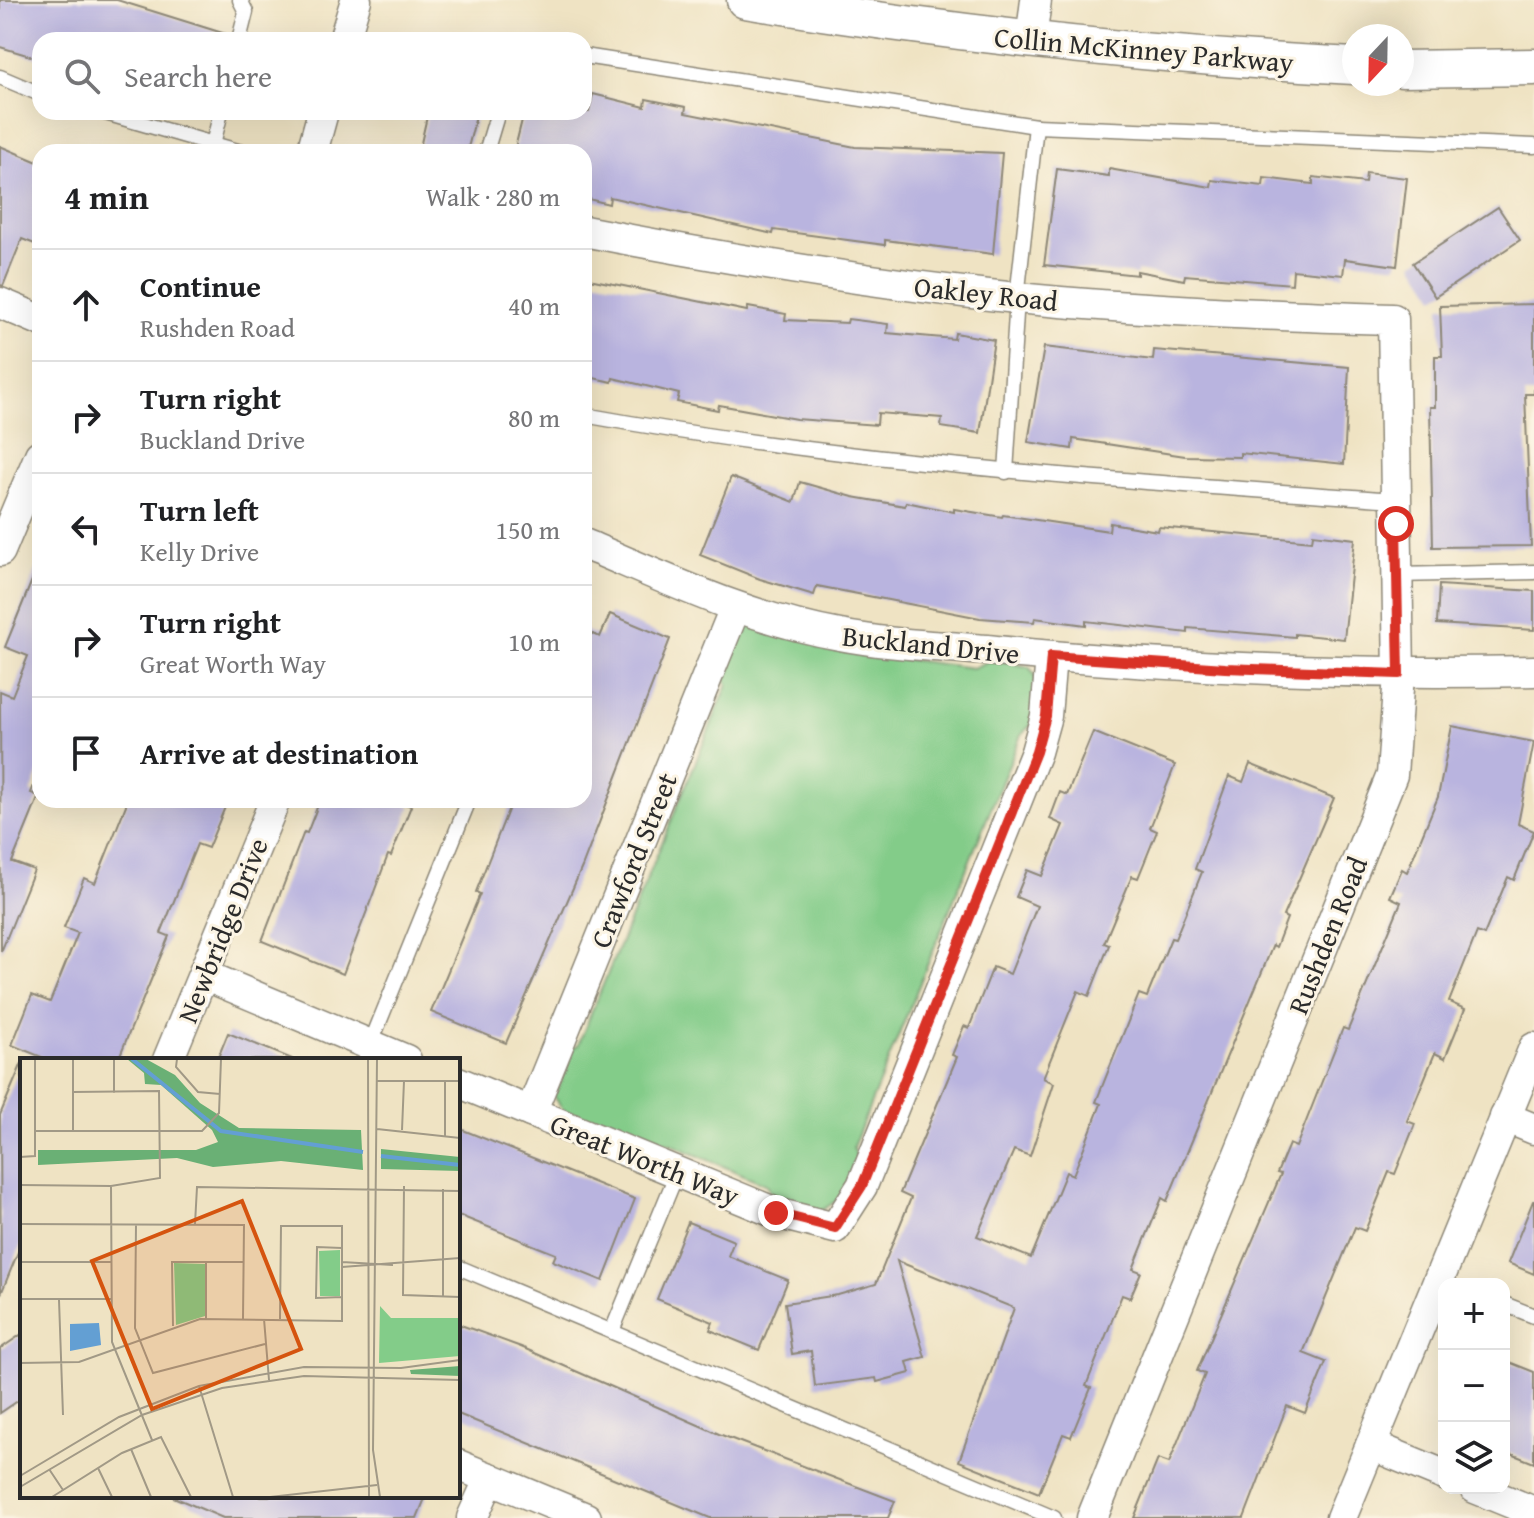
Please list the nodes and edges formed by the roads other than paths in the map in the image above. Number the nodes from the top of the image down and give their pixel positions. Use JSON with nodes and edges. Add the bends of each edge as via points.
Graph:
{"nodes":[{"id":1,"x":240,"y":0,"type":"edge"},
{"id":2,"x":356,"y":0,"type":"edge"},
{"id":3,"x":745,"y":0,"type":"edge"},
{"id":4,"x":1036,"y":0,"type":"edge"},
{"id":5,"x":241,"y":32,"type":"edge"},
{"id":6,"x":346,"y":32,"type":"edge"},
{"id":7,"x":1031,"y":41,"type":"junction"},
{"id":8,"x":592,"y":57,"type":"edge"},
{"id":9,"x":1342,"y":65,"type":"edge"},
{"id":10,"x":1534,"y":67,"type":"edge"},
{"id":11,"x":1414,"y":69,"type":"edge"},
{"id":12,"x":0,"y":77,"type":"edge"},
{"id":13,"x":32,"y":91,"type":"edge"},
{"id":14,"x":130,"y":120,"type":"edge"},
{"id":15,"x":219,"y":120,"type":"edge"},
{"id":16,"x":321,"y":120,"type":"edge"},
{"id":17,"x":496,"y":120,"type":"edge"},
{"id":18,"x":1036,"y":126,"type":"junction"},
{"id":19,"x":213,"y":144,"type":"joint"},
{"id":20,"x":314,"y":144,"type":"edge"},
{"id":21,"x":488,"y":144,"type":"edge"},
{"id":22,"x":1534,"y":146,"type":"edge"},
{"id":23,"x":592,"y":233,"type":"edge"},
{"id":24,"x":1017,"y":298,"type":"junction"},
{"id":25,"x":0,"y":303,"type":"edge"},
{"id":26,"x":32,"y":317,"type":"edge"},
{"id":27,"x":1393,"y":319,"type":"joint"},
{"id":28,"x":592,"y":416,"type":"edge"},
{"id":29,"x":1006,"y":472,"type":"junction"},
{"id":30,"x":32,"y":474,"type":"edge"},
{"id":31,"x":1396,"y":500,"type":"junction"},
{"id":32,"x":592,"y":547,"type":"edge"},
{"id":33,"x":0,"y":551,"type":"edge"},
{"id":34,"x":1534,"y":572,"type":"edge"},
{"id":35,"x":1397,"y":575,"type":"junction"},
{"id":36,"x":735,"y":608,"type":"junction"},
{"id":37,"x":1051,"y":656,"type":"junction"},
{"id":38,"x":1534,"y":671,"type":"edge"},
{"id":39,"x":1399,"y":674,"type":"junction"},
{"id":40,"x":272,"y":808,"type":"edge"},
{"id":41,"x":466,"y":808,"type":"edge"},
{"id":42,"x":204,"y":975,"type":"junction"},
{"id":43,"x":370,"y":1045,"type":"junction"},
{"id":44,"x":1534,"y":1048,"type":"edge"},
{"id":45,"x":169,"y":1058,"type":"edge"},
{"id":46,"x":401,"y":1058,"type":"edge"},
{"id":47,"x":460,"y":1083,"type":"edge"},
{"id":48,"x":531,"y":1112,"type":"junction"},
{"id":49,"x":1505,"y":1117,"type":"junction"},
{"id":50,"x":1534,"y":1129,"type":"edge"},
{"id":51,"x":677,"y":1173,"type":"junction"},
{"id":52,"x":460,"y":1268,"type":"edge"},
{"id":53,"x":1449,"y":1278,"type":"edge"},
{"id":54,"x":1438,"y":1302,"type":"edge"},
{"id":55,"x":1510,"y":1306,"type":"edge"},
{"id":56,"x":1534,"y":1316,"type":"edge"},
{"id":57,"x":612,"y":1331,"type":"junction"},
{"id":58,"x":1371,"y":1445,"type":"junction"},
{"id":59,"x":460,"y":1466,"type":"edge"},
{"id":60,"x":1438,"y":1473,"type":"edge"},
{"id":61,"x":490,"y":1478,"type":"junction"},
{"id":62,"x":1490,"y":1494,"type":"edge"},
{"id":63,"x":1534,"y":1512,"type":"edge"},
{"id":64,"x":472,"y":1518,"type":"edge"},
{"id":65,"x":586,"y":1518,"type":"edge"},
{"id":66,"x":1054,"y":1518,"type":"edge"},
{"id":67,"x":1092,"y":1518,"type":"edge"},
{"id":68,"x":1341,"y":1518,"type":"edge"}],
"edges":[{"from":1,"to":5,"type":"lane","via":[[246,12]]},
{"from":2,"to":6,"type":"street"},
{"from":3,"to":7,"type":"street","name":"Collin McKinney Parkway"},
{"from":4,"to":7,"type":"street"},
{"from":7,"to":9,"type":"street","name":"Collin McKinney Parkway","via":[[1207,59]]},
{"from":8,"to":18,"type":"lane"},
{"from":10,"to":11,"type":"street"},
{"from":12,"to":13,"type":"lane"},
{"from":14,"to":19,"type":"lane"},
{"from":15,"to":19,"type":"lane"},
{"from":16,"to":20,"type":"street"},
{"from":17,"to":21,"type":"lane"},
{"from":18,"to":22,"type":"lane"},
{"from":18,"to":24,"type":"lane"},
{"from":23,"to":24,"type":"street","name":"Oakley Road","via":[[713,256]]},
{"from":24,"to":27,"type":"street","name":"Oakley Road"},
{"from":24,"to":29,"type":"lane"},
{"from":25,"to":26,"type":"street"},
{"from":27,"to":31,"type":"street","name":"Rushden Road"},
{"from":28,"to":29,"type":"lane","via":[[723,440]]},
{"from":29,"to":31,"type":"lane"},
{"from":30,"to":33,"type":"street"},
{"from":31,"to":35,"type":"street","name":"Rushden Road"},
{"from":32,"to":36,"type":"street","name":"Buckland Drive"},
{"from":34,"to":35,"type":"lane"},
{"from":35,"to":39,"type":"street","name":"Rushden Road"},
{"from":36,"to":37,"type":"street","name":"Buckland Drive","via":[[840,636]]},
{"from":36,"to":48,"type":"street","name":"Crawford Street"},
{"from":37,"to":39,"type":"street","name":"Buckland Drive"},
{"from":37,"to":51,"type":"street","name":"Great Worth Way","via":[[1046,716],[1036,752],[862,1186],[835,1228],[776,1213]]},
{"from":38,"to":39,"type":"street","name":"Buckland Drive"},
{"from":39,"to":67,"type":"street","name":"Rushden Road","via":[[1392,775]]},
{"from":40,"to":42,"type":"street","name":"Newbridge Drive"},
{"from":41,"to":43,"type":"lane"},
{"from":42,"to":43,"type":"street"},
{"from":42,"to":45,"type":"street","name":"Newbridge Drive"},
{"from":43,"to":46,"type":"street"},
{"from":44,"to":49,"type":"street"},
{"from":47,"to":48,"type":"street","name":"Great Worth Way"},
{"from":48,"to":51,"type":"street","name":"Great Worth Way"},
{"from":49,"to":50,"type":"street"},
{"from":49,"to":53,"type":"street"},
{"from":51,"to":57,"type":"lane"},
{"from":52,"to":57,"type":"lane"},
{"from":54,"to":58,"type":"street"},
{"from":55,"to":56,"type":"lane"},
{"from":57,"to":66,"type":"lane"},
{"from":58,"to":60,"type":"street"},
{"from":58,"to":68,"type":"street"},
{"from":59,"to":61,"type":"street"},
{"from":61,"to":64,"type":"street"},
{"from":61,"to":65,"type":"street"},
{"from":62,"to":63,"type":"street"}]}
